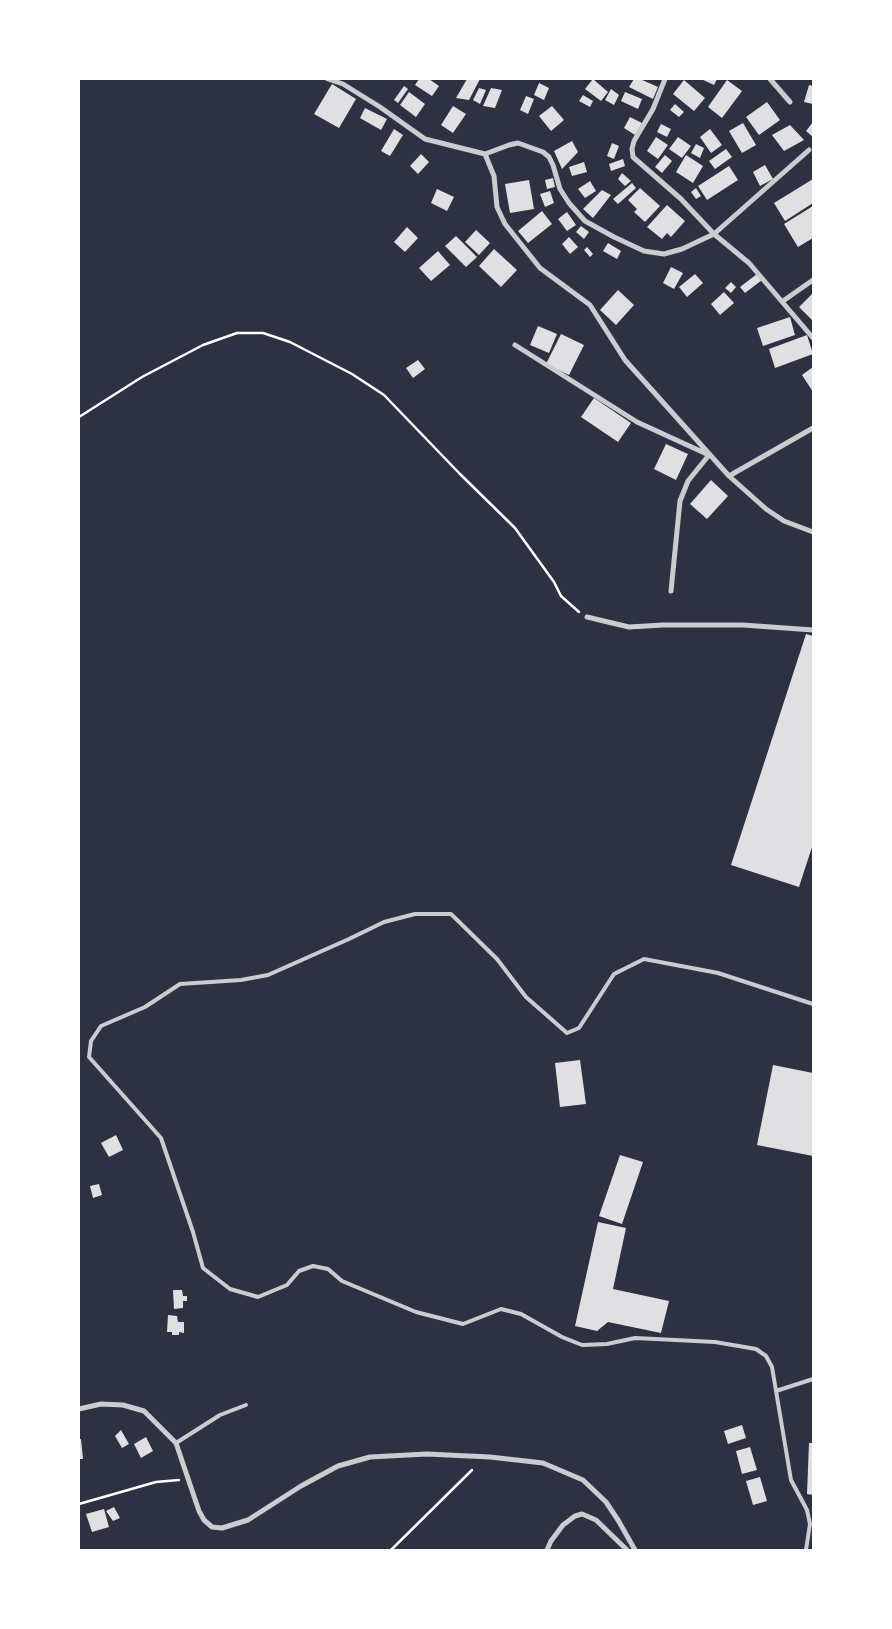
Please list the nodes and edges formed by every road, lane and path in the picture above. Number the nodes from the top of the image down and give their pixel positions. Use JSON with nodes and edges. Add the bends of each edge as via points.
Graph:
{"nodes":[{"id":1,"x":328,"y":79,"type":"edge"},
{"id":2,"x":665,"y":79,"type":"edge"},
{"id":3,"x":770,"y":79,"type":"edge"},
{"id":4,"x":790,"y":102,"type":"dead end"},
{"id":5,"x":809,"y":150,"type":"dead end"},
{"id":6,"x":486,"y":154,"type":"junction"},
{"id":7,"x":714,"y":234,"type":"junction"},
{"id":8,"x":813,"y":280,"type":"edge"},
{"id":9,"x":783,"y":300,"type":"junction"},
{"id":10,"x":813,"y":338,"type":"edge"},
{"id":11,"x":515,"y":345,"type":"dead end"},
{"id":12,"x":79,"y":417,"type":"edge"},
{"id":13,"x":813,"y":428,"type":"edge"},
{"id":14,"x":709,"y":455,"type":"junction"},
{"id":15,"x":729,"y":476,"type":"junction"},
{"id":16,"x":813,"y":532,"type":"edge"},
{"id":17,"x":671,"y":591,"type":"dead end"},
{"id":18,"x":588,"y":617,"type":"joint"},
{"id":19,"x":813,"y":630,"type":"edge"},
{"id":20,"x":813,"y":1004,"type":"edge"},
{"id":21,"x":813,"y":1379,"type":"edge"},
{"id":22,"x":776,"y":1391,"type":"junction"},
{"id":23,"x":246,"y":1405,"type":"dead end"},
{"id":24,"x":79,"y":1409,"type":"edge"},
{"id":25,"x":176,"y":1443,"type":"junction"},
{"id":26,"x":472,"y":1470,"type":"dead end"},
{"id":27,"x":189,"y":1479,"type":"junction"},
{"id":28,"x":79,"y":1504,"type":"edge"},
{"id":29,"x":807,"y":1510,"type":"junction"},
{"id":30,"x":813,"y":1510,"type":"edge"},
{"id":31,"x":622,"y":1528,"type":"junction"},
{"id":32,"x":612,"y":1535,"type":"junction"},
{"id":33,"x":391,"y":1550,"type":"edge"},
{"id":34,"x":547,"y":1550,"type":"edge"},
{"id":35,"x":627,"y":1550,"type":"edge"},
{"id":36,"x":635,"y":1550,"type":"edge"},
{"id":37,"x":806,"y":1550,"type":"edge"}],
"edges":[{"from":1,"to":6,"type":"street","via":[[343,84],[425,139]]},
{"from":2,"to":7,"type":"street","via":[[653,109],[634,141],[633,157]]},
{"from":3,"to":4,"type":"street"},
{"from":5,"to":7,"type":"street"},
{"from":6,"to":7,"type":"street","via":[[518,144],[543,152],[553,165],[560,189],[585,221],[644,251],[664,254]]},
{"from":6,"to":14,"type":"street","via":[[494,176],[497,207],[505,224],[540,268],[590,305],[625,360]]},
{"from":7,"to":9,"type":"street","via":[[749,264]]},
{"from":8,"to":9,"type":"street"},
{"from":9,"to":10,"type":"street"},
{"from":11,"to":14,"type":"street","via":[[637,422]]},
{"from":12,"to":18,"type":"path","via":[[142,377],[237,332],[263,333],[290,342],[352,374],[384,395],[515,528],[561,596]]},
{"from":13,"to":15,"type":"street"},
{"from":14,"to":15,"type":"street"},
{"from":14,"to":17,"type":"street","via":[[688,481],[680,501]]},
{"from":15,"to":16,"type":"street","via":[[784,521]]},
{"from":18,"to":19,"type":"street","via":[[629,627],[743,625]]},
{"from":20,"to":22,"type":"lane","via":[[718,973],[644,959],[614,974],[579,1028],[568,1033],[526,997],[497,959],[451,914],[415,914],[384,922],[268,975],[180,984],[146,1006],[101,1026],[91,1041],[89,1057],[161,1138],[203,1268],[230,1289],[258,1297],[287,1284],[299,1271],[312,1266],[328,1269],[342,1281],[416,1312],[464,1324],[501,1310],[522,1314],[582,1345],[635,1338],[715,1342],[756,1349],[766,1356],[772,1367]]},
{"from":21,"to":22,"type":"lane"},
{"from":22,"to":29,"type":"lane","via":[[790,1480]]},
{"from":23,"to":25,"type":"lane","via":[[220,1415]]},
{"from":24,"to":25,"type":"street","via":[[101,1404],[144,1411]]},
{"from":25,"to":27,"type":"street"},
{"from":26,"to":33,"type":"path"},
{"from":27,"to":28,"type":"path","via":[[156,1482]]},
{"from":27,"to":31,"type":"street","via":[[204,1520],[212,1527],[222,1528],[248,1520],[338,1466],[370,1456],[490,1457],[543,1463],[583,1480],[606,1502]]},
{"from":29,"to":30,"type":"lane"},
{"from":29,"to":37,"type":"lane","via":[[810,1524]]},
{"from":31,"to":32,"type":"street"},
{"from":31,"to":36,"type":"street"},
{"from":32,"to":34,"type":"street","via":[[596,1520],[582,1514],[563,1525]]},
{"from":32,"to":35,"type":"street"}]}
